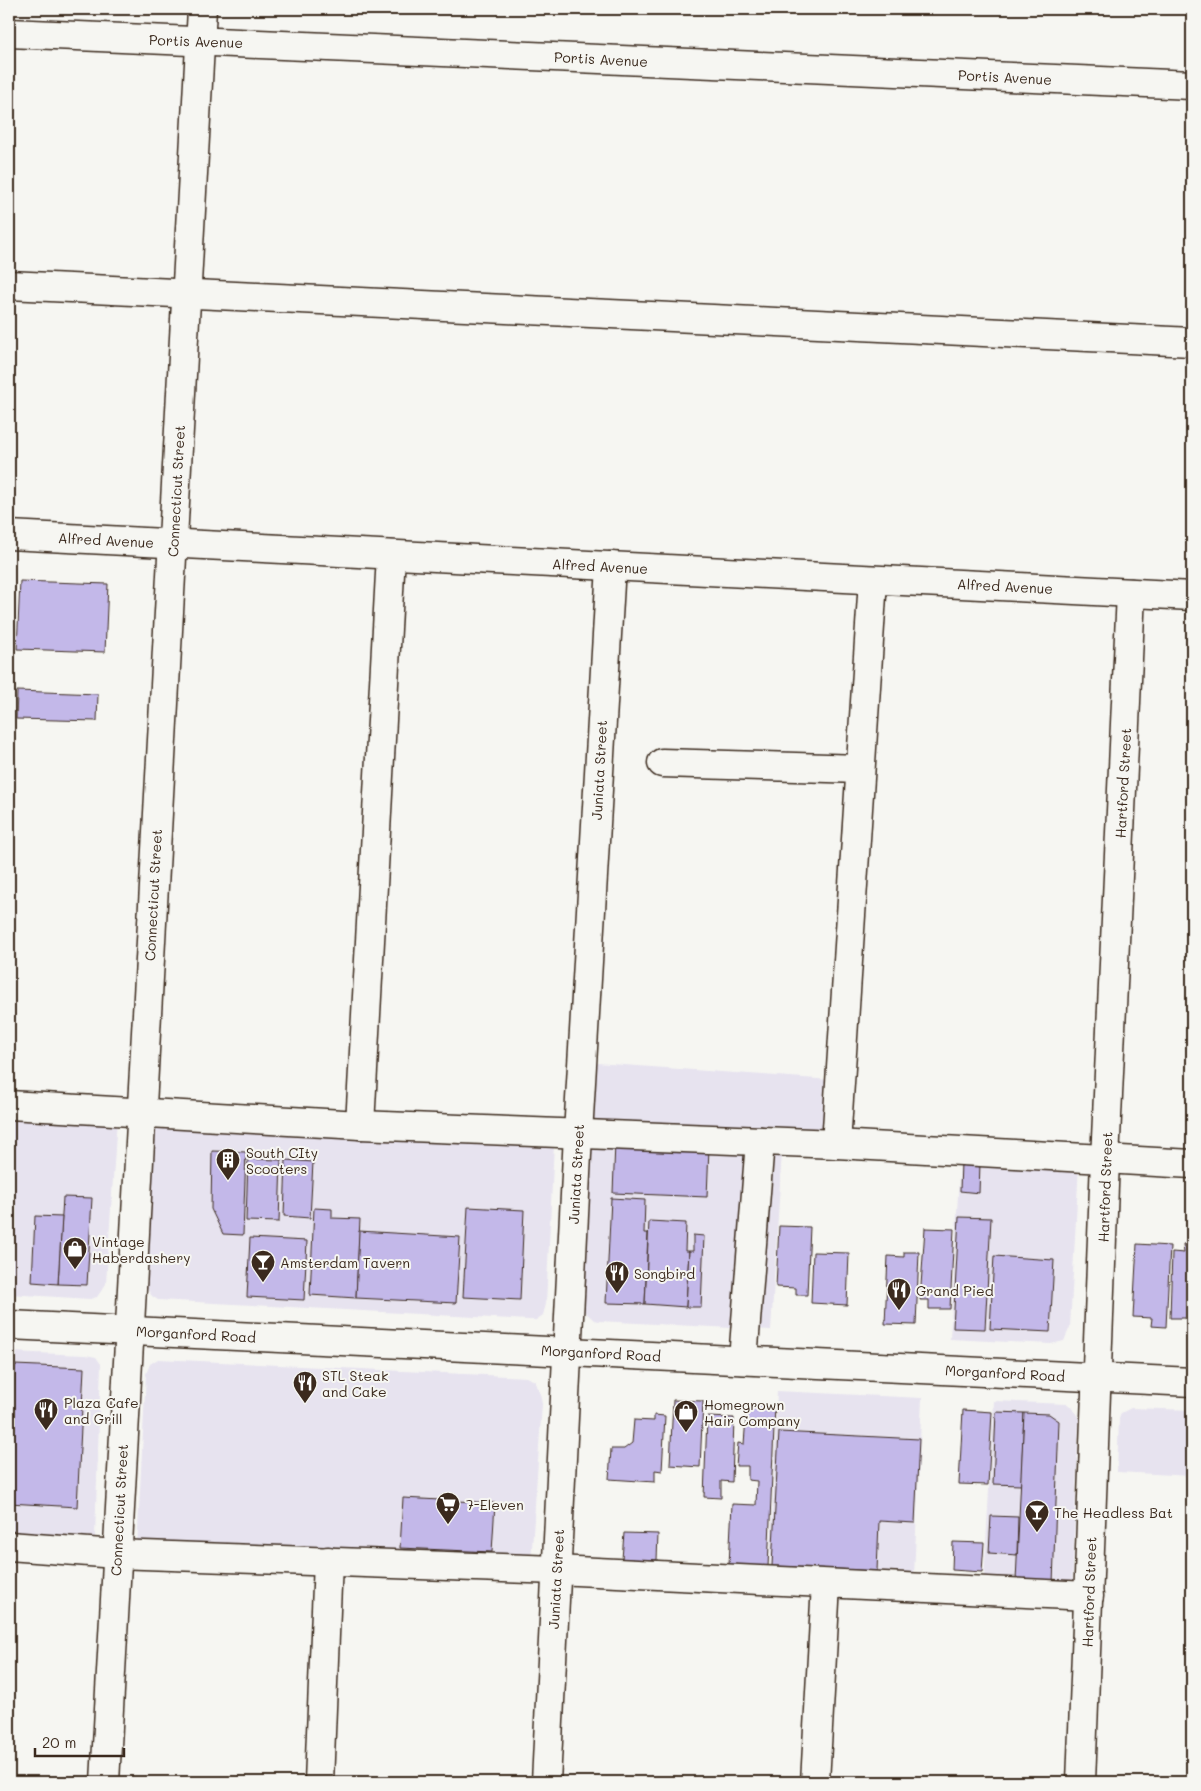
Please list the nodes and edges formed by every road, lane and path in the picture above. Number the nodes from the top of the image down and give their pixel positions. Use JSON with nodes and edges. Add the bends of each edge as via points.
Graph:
{"nodes":[{"id":1,"x":202,"y":9,"type":"edge"},
{"id":2,"x":9,"y":33,"type":"edge"},
{"id":3,"x":200,"y":41,"type":"junction"},
{"id":4,"x":1192,"y":85,"type":"edge"},
{"id":5,"x":9,"y":285,"type":"edge"},
{"id":6,"x":187,"y":292,"type":"junction"},
{"id":7,"x":1192,"y":342,"type":"edge"},
{"id":8,"x":9,"y":535,"type":"edge"},
{"id":9,"x":173,"y":544,"type":"junction"},
{"id":10,"x":390,"y":555,"type":"junction"},
{"id":11,"x":611,"y":566,"type":"junction"},
{"id":12,"x":873,"y":580,"type":"junction"},
{"id":13,"x":1131,"y":593,"type":"junction"},
{"id":14,"x":1192,"y":596,"type":"edge"},
{"id":15,"x":662,"y":763,"type":"dead end"},
{"id":16,"x":860,"y":769,"type":"junction"},
{"id":17,"x":9,"y":1104,"type":"edge"},
{"id":18,"x":141,"y":1111,"type":"junction"},
{"id":19,"x":360,"y":1125,"type":"junction"},
{"id":20,"x":578,"y":1134,"type":"junction"},
{"id":21,"x":760,"y":1141,"type":"junction"},
{"id":22,"x":836,"y":1144,"type":"junction"},
{"id":23,"x":1105,"y":1160,"type":"junction"},
{"id":24,"x":1192,"y":1164,"type":"edge"},
{"id":25,"x":9,"y":1325,"type":"edge"},
{"id":26,"x":129,"y":1331,"type":"junction"},
{"id":27,"x":568,"y":1352,"type":"junction"},
{"id":28,"x":743,"y":1360,"type":"junction"},
{"id":29,"x":1098,"y":1377,"type":"junction"},
{"id":30,"x":1192,"y":1382,"type":"edge"},
{"id":31,"x":9,"y":1546,"type":"edge"},
{"id":32,"x":116,"y":1554,"type":"junction"},
{"id":33,"x":328,"y":1561,"type":"junction"},
{"id":34,"x":556,"y":1570,"type":"junction"},
{"id":35,"x":826,"y":1584,"type":"junction"},
{"id":36,"x":1089,"y":1596,"type":"junction"},
{"id":37,"x":105,"y":1782,"type":"edge"},
{"id":38,"x":319,"y":1782,"type":"edge"},
{"id":39,"x":546,"y":1782,"type":"edge"},
{"id":40,"x":816,"y":1782,"type":"edge"},
{"id":41,"x":1081,"y":1782,"type":"edge"}],
"edges":[{"from":1,"to":3,"type":"street","name":"Connecticut Street"},
{"from":2,"to":3,"type":"street","name":"Portis Avenue"},
{"from":3,"to":4,"type":"street","name":"Portis Avenue"},
{"from":3,"to":6,"type":"street","name":"Connecticut Street"},
{"from":5,"to":6,"type":"street"},
{"from":6,"to":7,"type":"street"},
{"from":6,"to":9,"type":"street","name":"Connecticut Street"},
{"from":8,"to":9,"type":"street","name":"Alfred Avenue"},
{"from":9,"to":10,"type":"street","name":"Alfred Avenue"},
{"from":9,"to":18,"type":"street","name":"Connecticut Street"},
{"from":10,"to":11,"type":"street","name":"Alfred Avenue"},
{"from":10,"to":19,"type":"street"},
{"from":11,"to":12,"type":"street","name":"Alfred Avenue"},
{"from":11,"to":20,"type":"street","name":"Juniata Street"},
{"from":12,"to":13,"type":"street","name":"Alfred Avenue"},
{"from":12,"to":16,"type":"street"},
{"from":13,"to":14,"type":"street","name":"Alfred Avenue"},
{"from":13,"to":23,"type":"street","name":"Hartford Street"},
{"from":15,"to":16,"type":"street"},
{"from":16,"to":22,"type":"street"},
{"from":17,"to":18,"type":"street"},
{"from":18,"to":19,"type":"street"},
{"from":18,"to":26,"type":"street","name":"Connecticut Street"},
{"from":19,"to":20,"type":"street"},
{"from":20,"to":21,"type":"street"},
{"from":20,"to":27,"type":"street","name":"Juniata Street"},
{"from":21,"to":22,"type":"street"},
{"from":21,"to":28,"type":"street"},
{"from":22,"to":23,"type":"street"},
{"from":23,"to":24,"type":"street"},
{"from":23,"to":29,"type":"street","name":"Hartford Street"},
{"from":25,"to":26,"type":"street","name":"Morganford Road"},
{"from":26,"to":27,"type":"street","name":"Morganford Road"},
{"from":26,"to":32,"type":"street","name":"Connecticut Street"},
{"from":27,"to":28,"type":"street","name":"Morganford Road"},
{"from":27,"to":34,"type":"street","name":"Juniata Street"},
{"from":28,"to":29,"type":"street","name":"Morganford Road"},
{"from":29,"to":30,"type":"street","name":"Morganford Road"},
{"from":29,"to":36,"type":"street","name":"Hartford Street"},
{"from":31,"to":32,"type":"street"},
{"from":32,"to":33,"type":"street"},
{"from":32,"to":37,"type":"street","name":"Connecticut Street"},
{"from":33,"to":34,"type":"street"},
{"from":33,"to":38,"type":"street"},
{"from":34,"to":35,"type":"street"},
{"from":34,"to":39,"type":"street","name":"Juniata Street"},
{"from":35,"to":36,"type":"street"},
{"from":35,"to":40,"type":"street"},
{"from":36,"to":41,"type":"street","name":"Hartford Street"}]}
